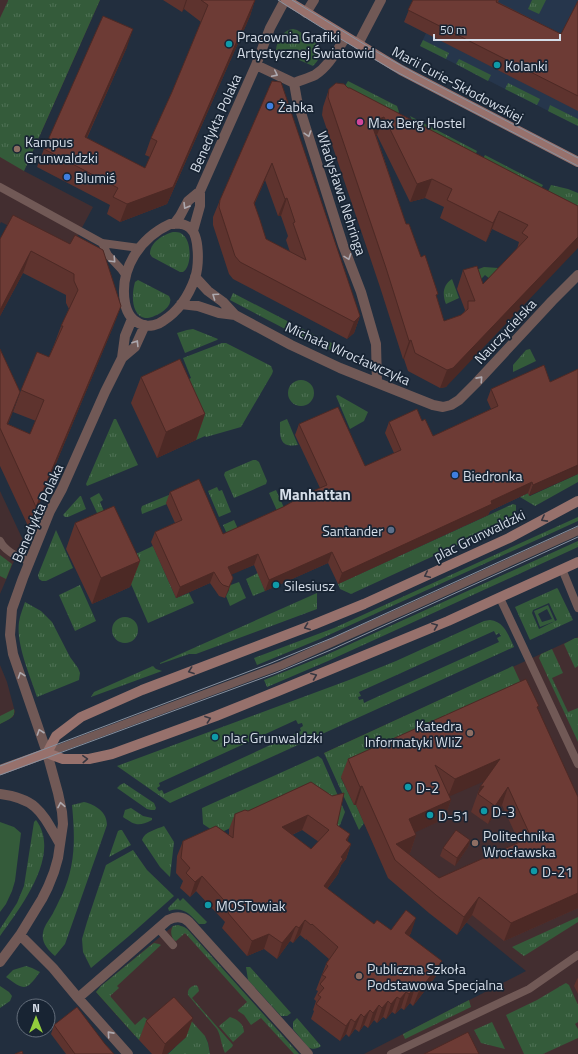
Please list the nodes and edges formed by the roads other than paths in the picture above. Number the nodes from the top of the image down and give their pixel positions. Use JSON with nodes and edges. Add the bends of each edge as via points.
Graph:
{"nodes":[{"id":1,"x":285,"y":0,"type":"edge"},
{"id":2,"x":314,"y":0,"type":"edge"},
{"id":3,"x":381,"y":0,"type":"edge"},
{"id":4,"x":306,"y":13,"type":"junction"},
{"id":5,"x":346,"y":38,"type":"junction"},
{"id":6,"x":358,"y":44,"type":"junction"},
{"id":7,"x":256,"y":65,"type":"junction"},
{"id":8,"x":294,"y":83,"type":"junction"},
{"id":9,"x":578,"y":162,"type":"edge"},
{"id":10,"x":0,"y":187,"type":"edge"},
{"id":11,"x":200,"y":191,"type":"junction"},
{"id":12,"x":174,"y":224,"type":"junction"},
{"id":13,"x":193,"y":231,"type":"junction"},
{"id":14,"x":102,"y":243,"type":"junction"},
{"id":15,"x":139,"y":248,"type":"junction"},
{"id":16,"x":578,"y":275,"type":"edge"},
{"id":17,"x":126,"y":276,"type":"junction"},
{"id":18,"x":195,"y":277,"type":"junction"},
{"id":19,"x":181,"y":304,"type":"junction"},
{"id":20,"x":235,"y":315,"type":"junction"},
{"id":21,"x":132,"y":319,"type":"junction"},
{"id":22,"x":145,"y":325,"type":"junction"},
{"id":23,"x":122,"y":358,"type":"junction"},
{"id":24,"x":377,"y":382,"type":"junction"},
{"id":25,"x":451,"y":405,"type":"joint"},
{"id":26,"x":578,"y":501,"type":"edge"},
{"id":27,"x":578,"y":532,"type":"edge"},
{"id":28,"x":0,"y":541,"type":"edge"},
{"id":29,"x":30,"y":562,"type":"junction"},
{"id":30,"x":578,"y":562,"type":"edge"},
{"id":31,"x":562,"y":569,"type":"junction"},
{"id":32,"x":500,"y":598,"type":"junction"},
{"id":33,"x":578,"y":608,"type":"edge"},
{"id":34,"x":47,"y":753,"type":"junction"},
{"id":35,"x":578,"y":764,"type":"edge"},
{"id":36,"x":0,"y":770,"type":"edge"},
{"id":37,"x":0,"y":794,"type":"edge"},
{"id":38,"x":60,"y":844,"type":"junction"},
{"id":39,"x":158,"y":928,"type":"junction"},
{"id":40,"x":20,"y":935,"type":"junction"},
{"id":41,"x":173,"y":945,"type":"dead end"},
{"id":42,"x":578,"y":955,"type":"edge"},
{"id":43,"x":0,"y":962,"type":"edge"},
{"id":44,"x":78,"y":998,"type":"junction"},
{"id":45,"x":128,"y":1054,"type":"edge"},
{"id":46,"x":308,"y":1054,"type":"edge"},
{"id":47,"x":391,"y":1054,"type":"edge"}],
"edges":[{"from":1,"to":4,"type":"main road","name":"Marii Curie-Skłodowskiej"},
{"from":1,"to":7,"type":"street","name":"Benedykta Polaka","via":[[270,28]]},
{"from":2,"to":4,"type":"street"},
{"from":3,"to":6,"type":"street"},
{"from":4,"to":5,"type":"main road","name":"Marii Curie-Skłodowskiej"},
{"from":5,"to":6,"type":"main road","name":"Marii Curie-Skłodowskiej"},
{"from":5,"to":8,"type":"street","via":[[318,72]]},
{"from":6,"to":9,"type":"main road","name":"Marii Curie-Skłodowskiej","via":[[401,70]]},
{"from":7,"to":8,"type":"street","one_way":true},
{"from":7,"to":11,"type":"street","name":"Benedykta Polaka"},
{"from":8,"to":24,"type":"street","name":"Władysława Nehringa","one_way":true,"via":[[297,100],[376,344]]},
{"from":10,"to":14,"type":"lane"},
{"from":11,"to":12,"type":"street","name":"Benedykta Polaka","one_way":true,"via":[[188,201]]},
{"from":11,"to":13,"type":"street","name":"Benedykta Polaka","via":[[200,206]]},
{"from":12,"to":13,"type":"street","via":[[186,225]]},
{"from":12,"to":15,"type":"street","via":[[155,233]]},
{"from":13,"to":18,"type":"street","via":[[198,251]]},
{"from":14,"to":15,"type":"lane"},
{"from":14,"to":17,"type":"lane","one_way":true},
{"from":15,"to":17,"type":"street","via":[[131,260]]},
{"from":25,"to":16,"type":"street","name":"Nauczycielska","one_way":true,"via":[[476,383]]},
{"from":17,"to":21,"type":"street","via":[[124,298]]},
{"from":18,"to":19,"type":"street"},
{"from":20,"to":18,"type":"street","name":"Michała Wrocławczyka","one_way":true},
{"from":19,"to":20,"type":"street","name":"Michała Wrocławczyka"},
{"from":19,"to":22,"type":"street","via":[[162,322]]},
{"from":20,"to":24,"type":"street","name":"Michała Wrocławczyka","via":[[291,345]]},
{"from":21,"to":22,"type":"street"},
{"from":21,"to":23,"type":"street","name":"Benedykta Polaka","via":[[125,336]]},
{"from":23,"to":22,"type":"street","name":"Benedykta Polaka","one_way":true,"via":[[135,347]]},
{"from":23,"to":29,"type":"street","name":"Benedykta Polaka","via":[[50,511]]},
{"from":24,"to":25,"type":"street","name":"Michała Wrocławczyka","via":[[433,405]]},
{"from":26,"to":34,"type":"main road","name":"plac Grunwaldzki","one_way":true,"via":[[509,538],[364,604],[142,690],[81,717],[56,736]]},
{"from":27,"to":34,"type":"lane","via":[[282,665]]},
{"from":28,"to":29,"type":"lane","via":[[12,554]]},
{"from":34,"to":29,"type":"street","name":"Benedykta Polaka","one_way":true,"via":[[13,654],[10,635],[14,604]]},
{"from":30,"to":31,"type":"main road"},
{"from":31,"to":32,"type":"main road"},
{"from":31,"to":33,"type":"lane"},
{"from":34,"to":32,"type":"main road","one_way":true,"via":[[63,760],[89,759],[112,754],[216,716]]},
{"from":32,"to":35,"type":"lane"},
{"from":34,"to":36,"type":"main road"},
{"from":38,"to":34,"type":"street","name":"Benedykta Polaka","one_way":true,"via":[[62,812]]},
{"from":37,"to":38,"type":"street","via":[[16,796],[31,803],[42,814]]},
{"from":38,"to":40,"type":"street","name":"Benedykta Polaka","via":[[48,887]]},
{"from":39,"to":41,"type":"lane"},
{"from":39,"to":44,"type":"street"},
{"from":39,"to":46,"type":"street","via":[[174,917],[186,919]]},
{"from":40,"to":43,"type":"street","name":"Benedykta Polaka"},
{"from":40,"to":44,"type":"street"},
{"from":42,"to":47,"type":"lane","via":[[529,989]]},
{"from":45,"to":44,"type":"street","one_way":true}]}
